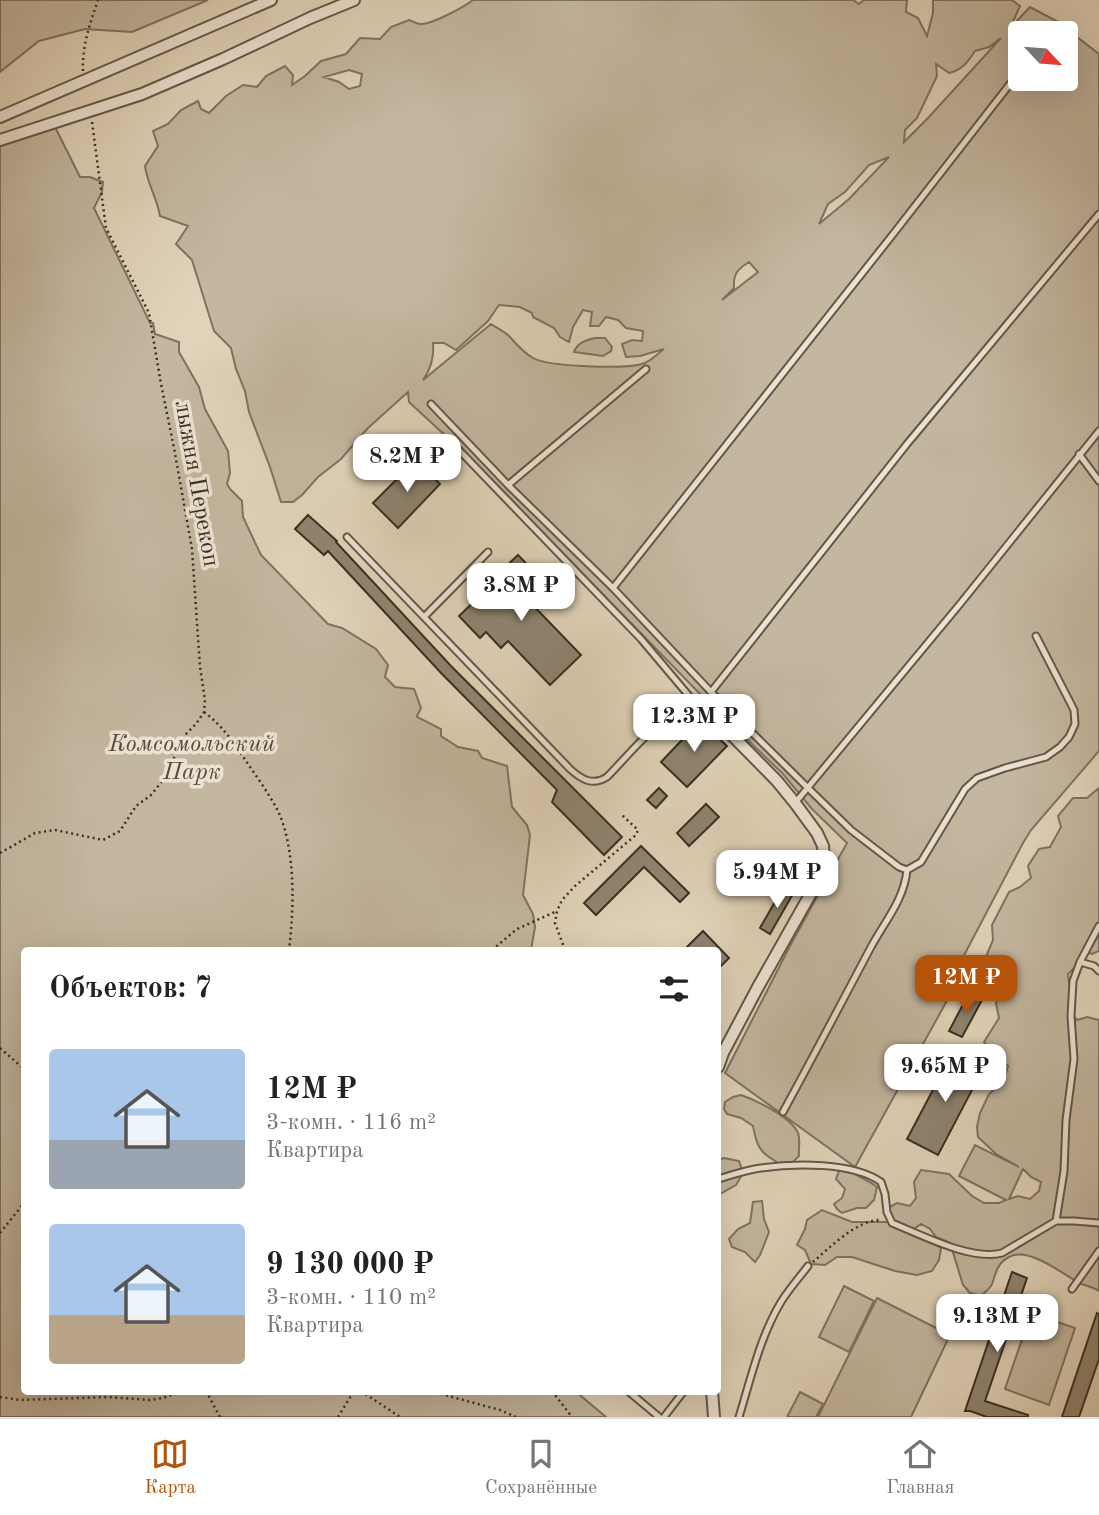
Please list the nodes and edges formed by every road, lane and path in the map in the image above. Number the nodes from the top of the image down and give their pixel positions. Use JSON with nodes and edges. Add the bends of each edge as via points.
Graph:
{"nodes":[{"id":1,"x":98,"y":0,"type":"edge"},
{"id":2,"x":271,"y":0,"type":"edge"},
{"id":3,"x":354,"y":0,"type":"edge"},
{"id":4,"x":84,"y":81,"type":"junction"},
{"id":5,"x":1008,"y":86,"type":"edge"},
{"id":6,"x":90,"y":111,"type":"junction"},
{"id":7,"x":0,"y":117,"type":"edge"},
{"id":8,"x":0,"y":140,"type":"edge"},
{"id":9,"x":1099,"y":214,"type":"edge"},
{"id":10,"x":646,"y":369,"type":"dead end"},
{"id":11,"x":431,"y":404,"type":"dead end"},
{"id":12,"x":1099,"y":431,"type":"edge"},
{"id":13,"x":457,"y":448,"type":"dead end"},
{"id":14,"x":1079,"y":454,"type":"junction"},
{"id":15,"x":1099,"y":481,"type":"edge"},
{"id":16,"x":508,"y":485,"type":"junction"},
{"id":17,"x":347,"y":537,"type":"dead end"},
{"id":18,"x":488,"y":552,"type":"dead end"},
{"id":19,"x":613,"y":588,"type":"junction"},
{"id":20,"x":424,"y":617,"type":"junction"},
{"id":21,"x":1035,"y":636,"type":"dead end"},
{"id":22,"x":711,"y":692,"type":"junction"},
{"id":23,"x":204,"y":712,"type":"junction"},
{"id":24,"x":706,"y":716,"type":"junction"},
{"id":25,"x":808,"y":788,"type":"junction"},
{"id":26,"x":795,"y":803,"type":"junction"},
{"id":27,"x":622,"y":815,"type":"dead end"},
{"id":28,"x":0,"y":853,"type":"edge"},
{"id":29,"x":907,"y":870,"type":"junction"},
{"id":30,"x":557,"y":911,"type":"junction"},
{"id":31,"x":1099,"y":926,"type":"edge"},
{"id":32,"x":289,"y":947,"type":"edge"},
{"id":33,"x":496,"y":947,"type":"edge"},
{"id":34,"x":564,"y":947,"type":"edge"},
{"id":35,"x":1080,"y":962,"type":"junction"},
{"id":36,"x":1099,"y":971,"type":"edge"},
{"id":37,"x":0,"y":1048,"type":"edge"},
{"id":38,"x":721,"y":1059,"type":"edge"},
{"id":39,"x":21,"y":1066,"type":"edge"},
{"id":40,"x":783,"y":1112,"type":"dead end"},
{"id":41,"x":721,"y":1178,"type":"edge"},
{"id":42,"x":21,"y":1207,"type":"edge"},
{"id":43,"x":1056,"y":1221,"type":"junction"},
{"id":44,"x":892,"y":1223,"type":"junction"},
{"id":45,"x":1099,"y":1223,"type":"edge"},
{"id":46,"x":0,"y":1233,"type":"edge"},
{"id":47,"x":1099,"y":1251,"type":"edge"},
{"id":48,"x":808,"y":1266,"type":"joint"},
{"id":49,"x":1072,"y":1289,"type":"dead end"},
{"id":50,"x":171,"y":1395,"type":"edge"},
{"id":51,"x":208,"y":1395,"type":"edge"},
{"id":52,"x":352,"y":1395,"type":"edge"},
{"id":53,"x":367,"y":1395,"type":"edge"},
{"id":54,"x":445,"y":1395,"type":"edge"},
{"id":55,"x":555,"y":1395,"type":"edge"},
{"id":56,"x":633,"y":1395,"type":"edge"},
{"id":57,"x":680,"y":1395,"type":"edge"},
{"id":58,"x":712,"y":1395,"type":"edge"},
{"id":59,"x":0,"y":1397,"type":"edge"},
{"id":60,"x":220,"y":1417,"type":"edge"},
{"id":61,"x":338,"y":1417,"type":"edge"},
{"id":62,"x":400,"y":1417,"type":"edge"},
{"id":63,"x":516,"y":1417,"type":"edge"},
{"id":64,"x":572,"y":1417,"type":"edge"},
{"id":65,"x":661,"y":1417,"type":"edge"},
{"id":66,"x":713,"y":1417,"type":"edge"},
{"id":67,"x":739,"y":1417,"type":"edge"}],
"edges":[{"from":1,"to":4,"type":"path","via":[[85,38]]},
{"from":2,"to":4,"type":"street"},
{"from":3,"to":6,"type":"street","via":[[142,94]]},
{"from":4,"to":7,"type":"street"},
{"from":5,"to":19,"type":"lane"},
{"from":6,"to":8,"type":"street"},
{"from":6,"to":23,"type":"path","name":"лыжня Перекоп","via":[[106,228],[149,313],[192,549]]},
{"from":9,"to":22,"type":"lane","via":[[907,444]]},
{"from":10,"to":16,"type":"lane"},
{"from":11,"to":16,"type":"lane"},
{"from":12,"to":14,"type":"lane"},
{"from":13,"to":24,"type":"lane","via":[[640,639]]},
{"from":14,"to":15,"type":"lane"},
{"from":14,"to":25,"type":"lane"},
{"from":16,"to":19,"type":"lane"},
{"from":17,"to":20,"type":"lane"},
{"from":18,"to":20,"type":"lane"},
{"from":19,"to":22,"type":"lane"},
{"from":20,"to":24,"type":"lane","via":[[570,769],[591,782],[607,777],[671,716]]},
{"from":21,"to":29,"type":"lane","via":[[1074,710],[1075,724],[1069,737],[1046,757],[977,778],[965,789],[921,862]]},
{"from":22,"to":25,"type":"lane"},
{"from":23,"to":28,"type":"path","via":[[185,735],[164,779],[136,806],[120,831],[103,840],[55,830],[35,833]]},
{"from":23,"to":32,"type":"path","via":[[256,775],[285,832],[293,920]]},
{"from":24,"to":26,"type":"street","via":[[722,724]]},
{"from":25,"to":26,"type":"lane"},
{"from":25,"to":29,"type":"lane","via":[[851,830]]},
{"from":26,"to":38,"type":"street","via":[[823,846],[821,872]]},
{"from":27,"to":30,"type":"path","via":[[638,830],[636,835],[575,887]]},
{"from":29,"to":40,"type":"lane","via":[[900,900]]},
{"from":30,"to":33,"type":"path","via":[[517,929]]},
{"from":30,"to":34,"type":"path","via":[[555,923]]},
{"from":31,"to":35,"type":"lane"},
{"from":35,"to":36,"type":"lane"},
{"from":35,"to":43,"type":"lane","via":[[1073,981],[1074,1059]]},
{"from":37,"to":39,"type":"path"},
{"from":41,"to":44,"type":"lane","via":[[779,1167],[857,1171],[881,1182]]},
{"from":42,"to":46,"type":"path"},
{"from":43,"to":44,"type":"lane","via":[[993,1256],[961,1250]]},
{"from":43,"to":45,"type":"lane"},
{"from":44,"to":48,"type":"path","via":[[876,1220],[862,1224]]},
{"from":47,"to":49,"type":"lane"},
{"from":48,"to":67,"type":"lane","via":[[772,1318]]},
{"from":50,"to":59,"type":"path","via":[[150,1399]]},
{"from":51,"to":60,"type":"path"},
{"from":52,"to":61,"type":"path"},
{"from":53,"to":62,"type":"path"},
{"from":54,"to":63,"type":"path"},
{"from":55,"to":64,"type":"path"},
{"from":56,"to":65,"type":"lane"},
{"from":57,"to":65,"type":"lane"},
{"from":58,"to":66,"type":"street"}]}
